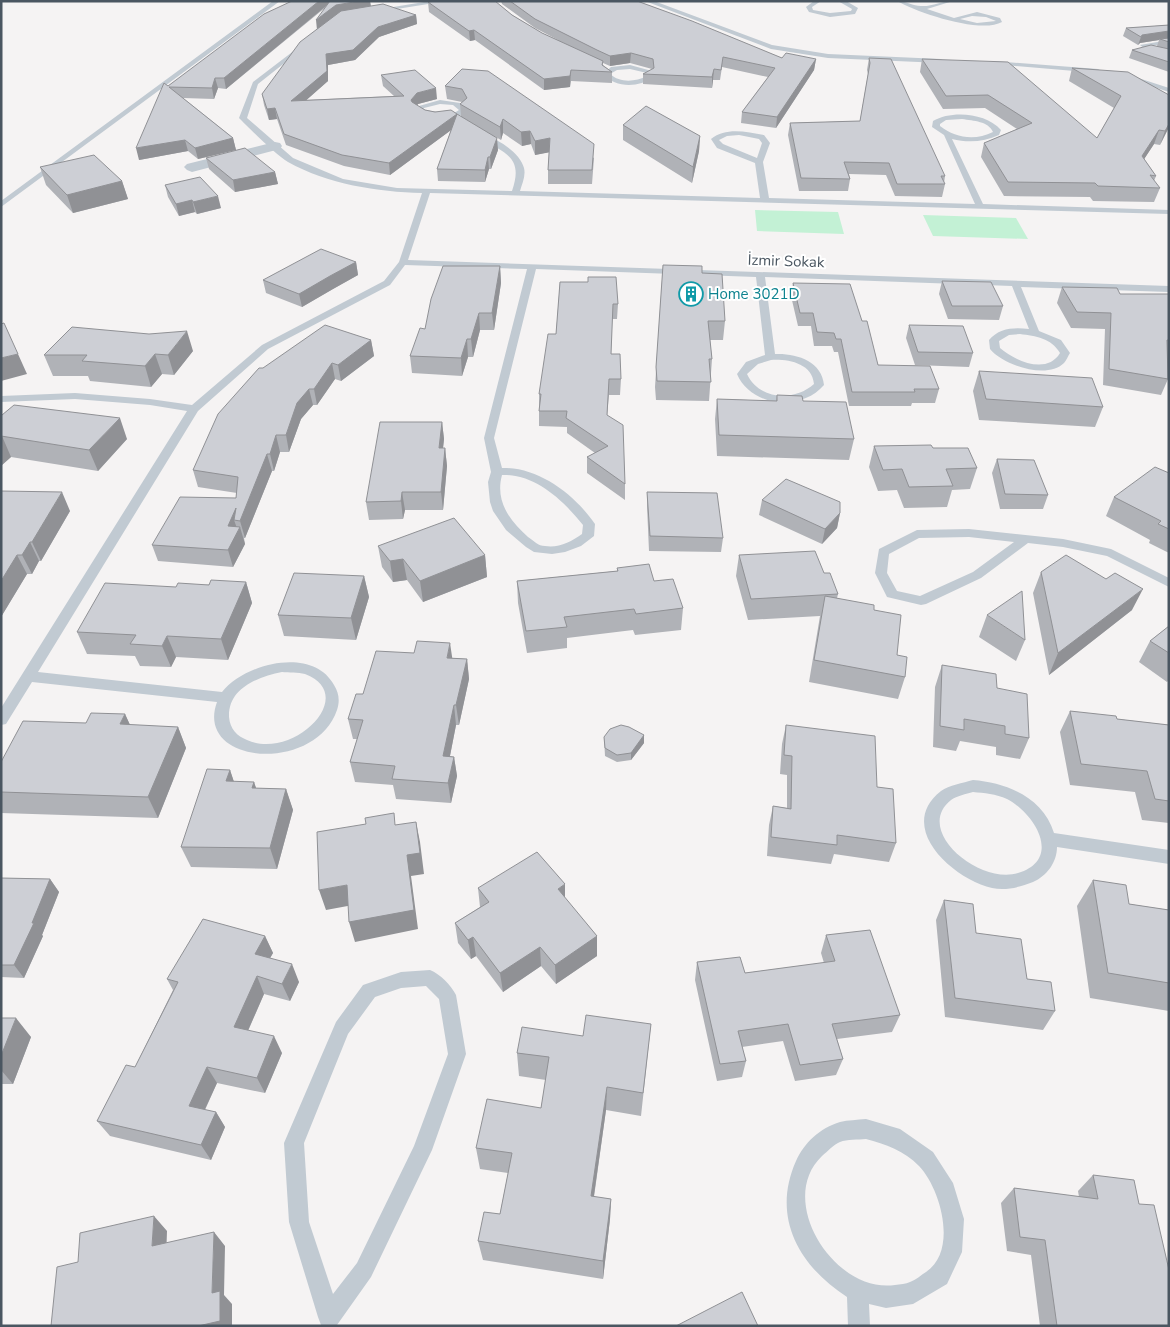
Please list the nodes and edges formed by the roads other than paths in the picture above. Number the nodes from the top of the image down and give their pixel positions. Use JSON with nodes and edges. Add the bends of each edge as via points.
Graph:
{"nodes":[{"id":1,"x":277,"y":1,"type":"edge"},
{"id":2,"x":444,"y":1,"type":"edge"},
{"id":3,"x":648,"y":1,"type":"edge"},
{"id":4,"x":818,"y":1,"type":"edge"},
{"id":5,"x":841,"y":1,"type":"edge"},
{"id":6,"x":900,"y":1,"type":"edge"},
{"id":7,"x":950,"y":1,"type":"edge"},
{"id":8,"x":922,"y":8,"type":"junction"},
{"id":9,"x":366,"y":12,"type":"edge"},
{"id":10,"x":956,"y":19,"type":"junction"},
{"id":11,"x":309,"y":42,"type":"edge"},
{"id":12,"x":1169,"y":42,"type":"edge"},
{"id":13,"x":1169,"y":56,"type":"edge"},
{"id":14,"x":946,"y":61,"type":"edge"},
{"id":15,"x":986,"y":63,"type":"edge"},
{"id":16,"x":601,"y":67,"type":"edge"},
{"id":17,"x":610,"y":70,"type":"junction"},
{"id":18,"x":1110,"y":72,"type":"edge"},
{"id":19,"x":1118,"y":74,"type":"edge"},
{"id":20,"x":1169,"y":90,"type":"edge"},
{"id":21,"x":453,"y":117,"type":"junction"},
{"id":22,"x":461,"y":122,"type":"edge"},
{"id":23,"x":477,"y":133,"type":"edge"},
{"id":24,"x":947,"y":134,"type":"junction"},
{"id":25,"x":275,"y":146,"type":"junction"},
{"id":26,"x":759,"y":162,"type":"junction"},
{"id":27,"x":192,"y":167,"type":"dead end"},
{"id":28,"x":427,"y":191,"type":"junction"},
{"id":29,"x":515,"y":194,"type":"junction"},
{"id":30,"x":765,"y":201,"type":"junction"},
{"id":31,"x":1,"y":205,"type":"edge"},
{"id":32,"x":980,"y":207,"type":"junction"},
{"id":33,"x":1169,"y":212,"type":"edge"},
{"id":34,"x":403,"y":262,"type":"junction"},
{"id":35,"x":532,"y":266,"type":"junction"},
{"id":36,"x":760,"y":274,"type":"junction"},
{"id":37,"x":1014,"y":283,"type":"junction"},
{"id":38,"x":1169,"y":289,"type":"edge"},
{"id":39,"x":1034,"y":332,"type":"junction"},
{"id":40,"x":770,"y":357,"type":"junction"},
{"id":41,"x":1,"y":399,"type":"edge"},
{"id":42,"x":194,"y":409,"type":"junction"},
{"id":43,"x":497,"y":472,"type":"junction"},
{"id":44,"x":1024,"y":540,"type":"junction"},
{"id":45,"x":1169,"y":583,"type":"edge"},
{"id":46,"x":28,"y":676,"type":"junction"},
{"id":47,"x":226,"y":698,"type":"junction"},
{"id":48,"x":1,"y":720,"type":"edge"},
{"id":49,"x":1050,"y":839,"type":"junction"},
{"id":50,"x":1169,"y":857,"type":"edge"},
{"id":51,"x":857,"y":1290,"type":"junction"},
{"id":52,"x":326,"y":1322,"type":"edge"},
{"id":53,"x":859,"y":1326,"type":"edge"}],
"edges":[{"from":1,"to":31,"type":"lane"},
{"from":2,"to":9,"type":"lane"},
{"from":3,"to":14,"type":"lane","via":[[770,47],[828,56]]},
{"from":4,"to":5,"type":"lane","via":[[810,7],[811,11],[830,15],[853,13],[855,8]]},
{"from":6,"to":8,"type":"lane"},
{"from":7,"to":8,"type":"lane"},
{"from":8,"to":10,"type":"lane"},
{"from":10,"to":10,"type":"lane","via":[[976,24],[999,22],[982,14]]},
{"from":11,"to":25,"type":"lane","via":[[255,83],[250,92],[242,118]]},
{"from":12,"to":13,"type":"lane","via":[[1144,45],[1149,50]]},
{"from":15,"to":18,"type":"lane"},
{"from":16,"to":17,"type":"lane"},
{"from":17,"to":17,"type":"lane","via":[[606,74],[608,77],[620,82],[643,81],[651,74],[630,67]]},
{"from":19,"to":20,"type":"lane"},
{"from":21,"to":21,"type":"lane","via":[[463,111],[455,104],[433,103],[418,109],[425,117]]},
{"from":21,"to":22,"type":"lane"},
{"from":23,"to":29,"type":"lane","via":[[510,153],[517,162],[521,173]]},
{"from":24,"to":24,"type":"lane","via":[[983,138],[997,130],[983,120],[952,117],[936,123],[936,127]]},
{"from":24,"to":32,"type":"lane"},
{"from":25,"to":27,"type":"street"},
{"from":25,"to":28,"type":"lane","via":[[290,160],[341,181]]},
{"from":26,"to":26,"type":"lane","via":[[766,143],[761,137],[739,133],[715,139],[720,146]]},
{"from":26,"to":30,"type":"lane"},
{"from":28,"to":29,"type":"lane"},
{"from":28,"to":34,"type":"lane"},
{"from":29,"to":30,"type":"lane"},
{"from":30,"to":32,"type":"lane"},
{"from":32,"to":33,"type":"lane"},
{"from":34,"to":35,"type":"lane","name":"İzmir Sokak"},
{"from":34,"to":42,"type":"lane","via":[[387,283],[265,347]]},
{"from":35,"to":36,"type":"lane","name":"İzmir Sokak"},
{"from":35,"to":43,"type":"lane","via":[[489,438]]},
{"from":36,"to":37,"type":"lane","name":"İzmir Sokak"},
{"from":36,"to":40,"type":"lane"},
{"from":37,"to":38,"type":"lane","name":"İzmir Sokak"},
{"from":37,"to":39,"type":"lane"},
{"from":39,"to":39,"type":"lane","via":[[999,335],[993,346],[1001,355],[1021,364],[1048,366],[1064,358],[1062,346]]},
{"from":40,"to":40,"type":"lane","via":[[746,367],[742,374],[751,389],[775,398],[788,398],[801,397],[819,385],[819,377],[807,364]]},
{"from":41,"to":42,"type":"lane","via":[[75,396]]},
{"from":42,"to":46,"type":"lane"},
{"from":43,"to":43,"type":"lane","via":[[492,484],[500,513],[537,549],[561,551],[588,536],[589,524],[577,508],[542,483],[520,472]]},
{"from":44,"to":44,"type":"lane","via":[[970,533],[917,534],[883,552],[881,573],[892,594],[921,601],[977,575]]},
{"from":44,"to":45,"type":"lane","via":[[1063,543],[1111,553]]},
{"from":46,"to":47,"type":"lane"},
{"from":46,"to":48,"type":"lane"},
{"from":47,"to":47,"type":"lane","via":[[223,727],[232,738],[246,746],[265,749],[298,742],[315,732],[330,714],[333,700],[330,687],[320,676],[306,669],[282,667],[246,679]]},
{"from":49,"to":49,"type":"lane","via":[[1030,807],[993,788],[958,788],[943,796],[933,808],[931,824],[935,840],[946,857],[964,870],[989,880],[1011,882],[1029,878],[1043,867]]},
{"from":49,"to":50,"type":"lane"},
{"from":51,"to":51,"type":"lane","via":[[886,1298],[913,1293],[938,1276],[952,1252],[954,1219],[946,1190],[926,1159],[893,1136],[866,1130],[840,1132],[820,1144],[808,1156],[798,1179],[796,1195],[799,1224],[813,1253],[834,1277]]},
{"from":51,"to":53,"type":"lane"},
{"from":52,"to":52,"type":"lane","via":[[364,1270],[422,1150],[457,1054],[447,996],[430,978],[401,980],[369,991],[342,1028],[314,1088],[294,1143],[299,1222]]}]}
